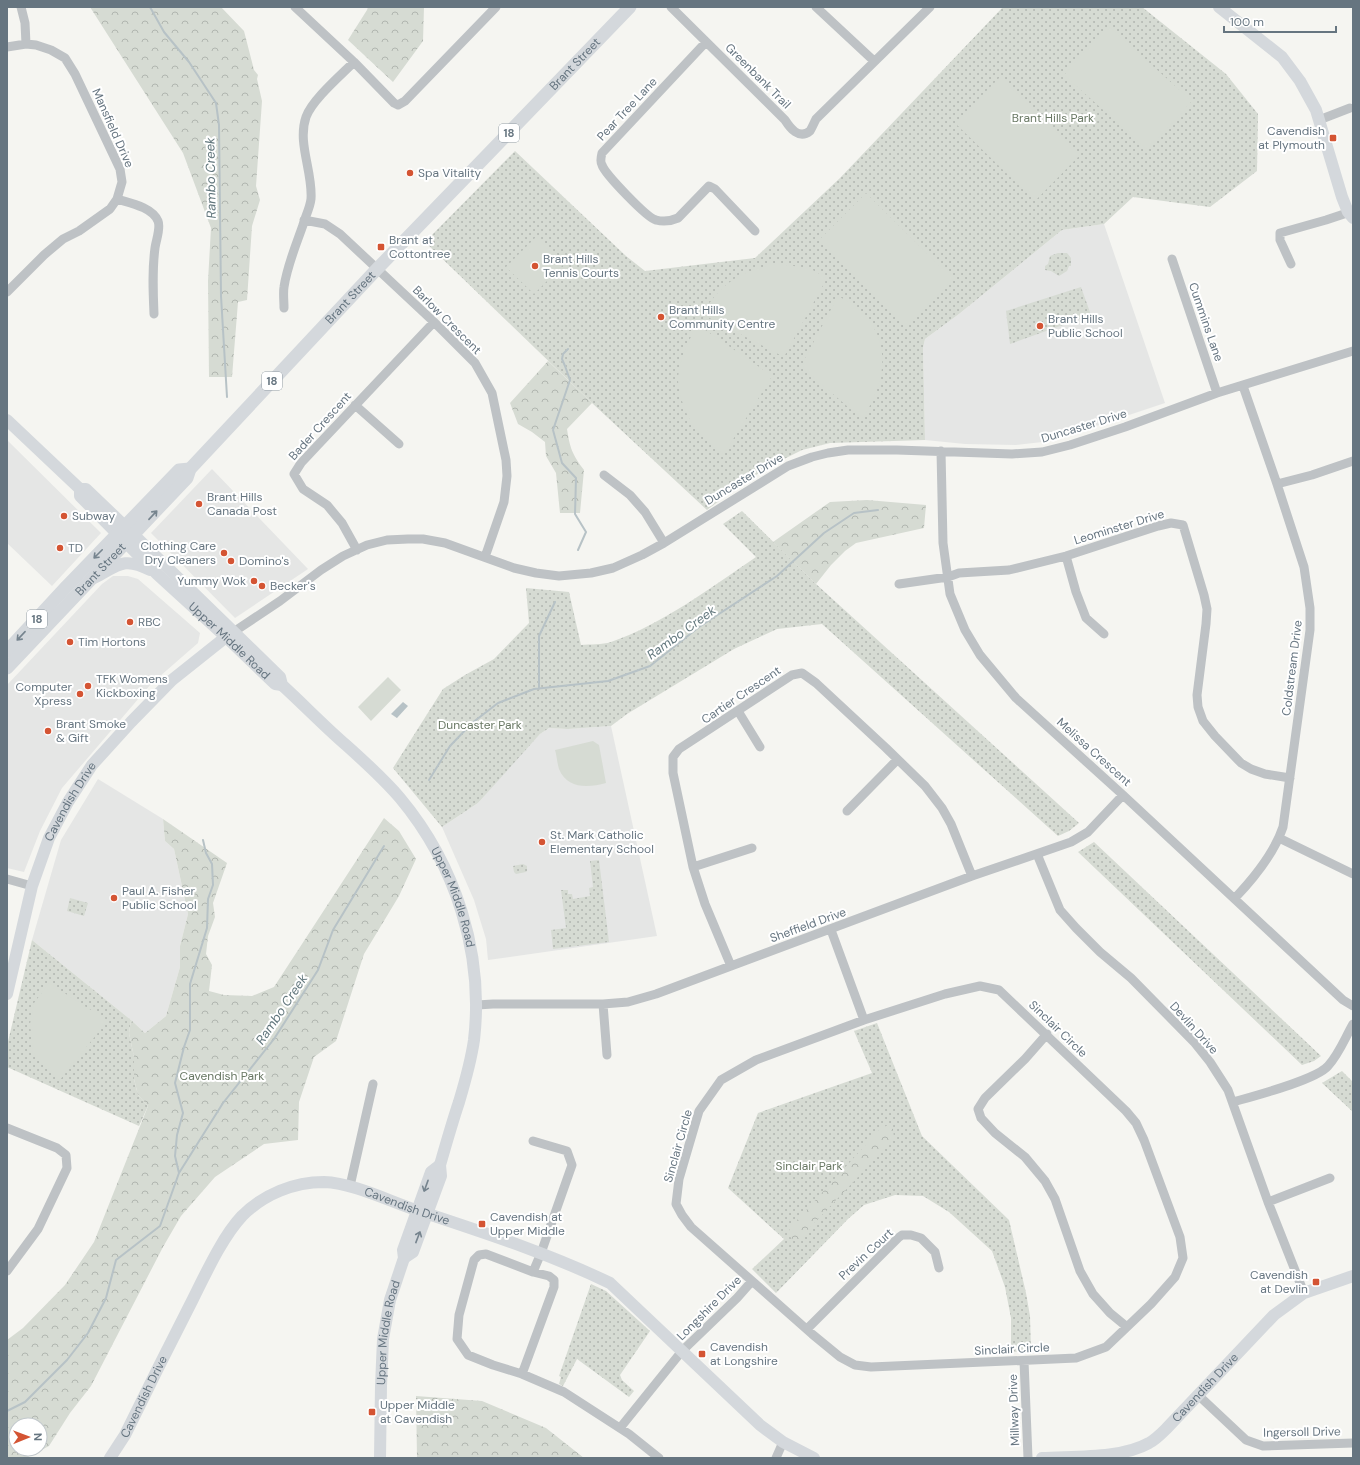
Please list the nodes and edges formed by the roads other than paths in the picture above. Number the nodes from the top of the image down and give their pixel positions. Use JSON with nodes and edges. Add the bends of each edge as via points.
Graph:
{"nodes":[{"id":1,"x":21,"y":7,"type":"edge"},
{"id":2,"x":295,"y":7,"type":"edge"},
{"id":3,"x":496,"y":7,"type":"edge"},
{"id":4,"x":630,"y":7,"type":"edge"},
{"id":5,"x":671,"y":7,"type":"edge"},
{"id":6,"x":816,"y":7,"type":"edge"},
{"id":7,"x":930,"y":7,"type":"edge"},
{"id":8,"x":1220,"y":7,"type":"edge"},
{"id":9,"x":706,"y":42,"type":"junction"},
{"id":10,"x":26,"y":44,"type":"junction"},
{"id":11,"x":7,"y":47,"type":"edge"},
{"id":12,"x":874,"y":61,"type":"junction"},
{"id":13,"x":354,"y":62,"type":"junction"},
{"id":14,"x":1350,"y":108,"type":"dead end"},
{"id":15,"x":1320,"y":120,"type":"junction"},
{"id":16,"x":118,"y":199,"type":"junction"},
{"id":17,"x":1351,"y":214,"type":"edge"},
{"id":18,"x":304,"y":220,"type":"junction"},
{"id":19,"x":755,"y":231,"type":"dead end"},
{"id":20,"x":1172,"y":258,"type":"dead end"},
{"id":21,"x":1291,"y":264,"type":"dead end"},
{"id":22,"x":377,"y":269,"type":"junction"},
{"id":23,"x":7,"y":292,"type":"edge"},
{"id":24,"x":284,"y":308,"type":"dead end"},
{"id":25,"x":154,"y":314,"type":"dead end"},
{"id":26,"x":434,"y":322,"type":"junction"},
{"id":27,"x":1353,"y":352,"type":"edge"},
{"id":28,"x":1243,"y":386,"type":"junction"},
{"id":29,"x":1218,"y":393,"type":"junction"},
{"id":30,"x":355,"y":405,"type":"junction"},
{"id":31,"x":7,"y":420,"type":"edge"},
{"id":32,"x":399,"y":444,"type":"dead end"},
{"id":33,"x":941,"y":451,"type":"junction"},
{"id":34,"x":1353,"y":461,"type":"edge"},
{"id":35,"x":604,"y":475,"type":"dead end"},
{"id":36,"x":1277,"y":484,"type":"junction"},
{"id":37,"x":126,"y":535,"type":"junction"},
{"id":38,"x":664,"y":543,"type":"junction"},
{"id":39,"x":357,"y":550,"type":"junction"},
{"id":40,"x":1066,"y":556,"type":"junction"},
{"id":41,"x":484,"y":557,"type":"junction"},
{"id":42,"x":157,"y":574,"type":"junction"},
{"id":43,"x":948,"y":577,"type":"junction"},
{"id":44,"x":90,"y":580,"type":"junction"},
{"id":45,"x":899,"y":584,"type":"dead end"},
{"id":46,"x":230,"y":634,"type":"junction"},
{"id":47,"x":1104,"y":634,"type":"dead end"},
{"id":48,"x":7,"y":651,"type":"edge"},
{"id":49,"x":7,"y":668,"type":"edge"},
{"id":50,"x":738,"y":711,"type":"junction"},
{"id":51,"x":760,"y":747,"type":"dead end"},
{"id":52,"x":897,"y":760,"type":"junction"},
{"id":53,"x":1290,"y":778,"type":"junction"},
{"id":54,"x":1123,"y":794,"type":"junction"},
{"id":55,"x":847,"y":811,"type":"dead end"},
{"id":56,"x":1279,"y":838,"type":"junction"},
{"id":57,"x":752,"y":848,"type":"dead end"},
{"id":58,"x":1037,"y":854,"type":"junction"},
{"id":59,"x":693,"y":867,"type":"junction"},
{"id":60,"x":1353,"y":874,"type":"edge"},
{"id":61,"x":972,"y":876,"type":"junction"},
{"id":62,"x":7,"y":879,"type":"edge"},
{"id":63,"x":32,"y":886,"type":"junction"},
{"id":64,"x":1235,"y":898,"type":"junction"},
{"id":65,"x":831,"y":930,"type":"junction"},
{"id":66,"x":731,"y":966,"type":"junction"},
{"id":67,"x":8,"y":990,"type":"edge"},
{"id":68,"x":603,"y":1004,"type":"junction"},
{"id":69,"x":477,"y":1005,"type":"junction"},
{"id":70,"x":1353,"y":1006,"type":"edge"},
{"id":71,"x":864,"y":1020,"type":"junction"},
{"id":72,"x":1353,"y":1024,"type":"edge"},
{"id":73,"x":1047,"y":1034,"type":"junction"},
{"id":74,"x":607,"y":1055,"type":"dead end"},
{"id":75,"x":373,"y":1084,"type":"dead end"},
{"id":76,"x":1233,"y":1102,"type":"junction"},
{"id":77,"x":7,"y":1128,"type":"edge"},
{"id":78,"x":533,"y":1141,"type":"dead end"},
{"id":79,"x":1330,"y":1178,"type":"dead end"},
{"id":80,"x":350,"y":1186,"type":"junction"},
{"id":81,"x":1268,"y":1202,"type":"junction"},
{"id":82,"x":422,"y":1212,"type":"junction"},
{"id":83,"x":541,"y":1253,"type":"junction"},
{"id":84,"x":939,"y":1268,"type":"dead end"},
{"id":85,"x":7,"y":1271,"type":"edge"},
{"id":86,"x":533,"y":1272,"type":"junction"},
{"id":87,"x":1353,"y":1276,"type":"edge"},
{"id":88,"x":752,"y":1282,"type":"junction"},
{"id":89,"x":1304,"y":1293,"type":"junction"},
{"id":90,"x":1127,"y":1327,"type":"junction"},
{"id":91,"x":807,"y":1329,"type":"junction"},
{"id":92,"x":682,"y":1351,"type":"junction"},
{"id":93,"x":1024,"y":1361,"type":"junction"},
{"id":94,"x":522,"y":1374,"type":"junction"},
{"id":95,"x":1198,"y":1395,"type":"junction"},
{"id":96,"x":620,"y":1428,"type":"junction"},
{"id":97,"x":784,"y":1442,"type":"junction"},
{"id":98,"x":1353,"y":1443,"type":"edge"},
{"id":99,"x":110,"y":1458,"type":"edge"},
{"id":100,"x":380,"y":1458,"type":"edge"},
{"id":101,"x":659,"y":1458,"type":"edge"},
{"id":102,"x":776,"y":1458,"type":"edge"},
{"id":103,"x":814,"y":1458,"type":"edge"},
{"id":104,"x":1028,"y":1458,"type":"edge"},
{"id":105,"x":1042,"y":1458,"type":"edge"}],
"edges":[{"from":1,"to":10,"type":"street"},
{"from":2,"to":13,"type":"street"},
{"from":3,"to":13,"type":"street","via":[[405,101],[398,105]]},
{"from":4,"to":22,"type":"main road","name":"Brant Street","number":"18"},
{"from":5,"to":9,"type":"street","name":"Greenbank Trail"},
{"from":6,"to":12,"type":"street"},
{"from":7,"to":12,"type":"street","name":"Greenbank Trail"},
{"from":8,"to":15,"type":"street","via":[[1282,57],[1300,81]]},
{"from":9,"to":12,"type":"street","name":"Greenbank Trail","via":[[785,120],[791,130],[804,134]]},
{"from":9,"to":19,"type":"street","name":"Pear Tree Lane","via":[[602,153],[601,164],[634,202],[655,220],[678,218],[709,186]]},
{"from":10,"to":11,"type":"street","name":"Mansfield Drive"},
{"from":10,"to":16,"type":"street","name":"Mansfield Drive","via":[[51,50],[65,58],[75,74],[120,169],[122,182]]},
{"from":13,"to":18,"type":"street","via":[[312,106],[306,116],[304,140],[311,178],[311,200]]},
{"from":14,"to":15,"type":"street"},
{"from":15,"to":17,"type":"street","via":[[1342,197]]},
{"from":16,"to":23,"type":"street","via":[[110,209],[63,239]]},
{"from":16,"to":25,"type":"street","via":[[140,206],[154,215],[158,221],[159,231],[153,264]]},
{"from":17,"to":21,"type":"street","via":[[1280,233],[1280,240]]},
{"from":18,"to":22,"type":"street","name":"Barlow Crescent","via":[[325,224],[333,229]]},
{"from":18,"to":24,"type":"street","via":[[284,287]]},
{"from":20,"to":29,"type":"street","name":"Cummins Lane"},
{"from":22,"to":26,"type":"street","name":"Barlow Crescent"},
{"from":22,"to":37,"type":"main road","name":"Brant Street","number":"18","via":[[190,469],[179,470]]},
{"from":26,"to":30,"type":"street","name":"Bader Crescent"},
{"from":26,"to":41,"type":"street","name":"Barlow Crescent","via":[[475,363],[492,393],[499,424],[507,476],[504,502]]},
{"from":27,"to":28,"type":"street","name":"Duncaster Drive"},
{"from":28,"to":29,"type":"street","name":"Duncaster Drive"},
{"from":28,"to":36,"type":"street","name":"Coldstream Drive"},
{"from":29,"to":33,"type":"street","name":"Duncaster Drive","via":[[1125,427],[1042,452],[1012,454]]},
{"from":30,"to":32,"type":"street"},
{"from":30,"to":39,"type":"street","name":"Bader Crescent","via":[[301,463],[294,474],[303,489],[327,506],[342,523]]},
{"from":31,"to":37,"type":"street","name":"Upper Middle Road","via":[[80,489],[86,489]]},
{"from":33,"to":38,"type":"street","name":"Duncaster Drive","via":[[848,450],[812,457],[788,466]]},
{"from":33,"to":43,"type":"street","name":"Melissa Crescent","via":[[943,543]]},
{"from":34,"to":36,"type":"street"},
{"from":35,"to":38,"type":"street","via":[[630,495],[645,512]]},
{"from":36,"to":53,"type":"street","name":"Coldstream Drive","via":[[1304,567],[1310,608],[1310,630]]},
{"from":37,"to":42,"type":"street","name":"Upper Middle Road"},
{"from":37,"to":44,"type":"main road","name":"Brant Street","number":"18"},
{"from":37,"to":46,"type":"street","name":"Upper Middle Road"},
{"from":37,"to":48,"type":"main road","name":"Brant Street","number":"18","one_way":true,"via":[[67,586]]},
{"from":38,"to":41,"type":"street","name":"Duncaster Drive","via":[[613,568],[559,576],[514,568]]},
{"from":39,"to":41,"type":"street","name":"Duncaster Drive","via":[[387,540],[423,539],[445,543]]},
{"from":39,"to":46,"type":"street","name":"Duncaster Drive","via":[[321,570]]},
{"from":40,"to":43,"type":"street","name":"Leominster Drive","via":[[1009,570]]},
{"from":40,"to":47,"type":"street","via":[[1086,618]]},
{"from":40,"to":53,"type":"street","name":"Leominster Drive","via":[[1158,526],[1171,523],[1183,525],[1207,609],[1197,695],[1203,721],[1241,763],[1265,774]]},
{"from":42,"to":44,"type":"street","via":[[140,565],[122,564]]},
{"from":42,"to":46,"type":"street","name":"Upper Middle Road"},
{"from":43,"to":45,"type":"street","name":"Leominster Drive"},
{"from":43,"to":54,"type":"street","name":"Melissa Crescent","via":[[950,594],[965,630],[997,677],[1016,698]]},
{"from":44,"to":49,"type":"main road","name":"Brant Street","number":"18"},
{"from":46,"to":63,"type":"street","name":"Cavendish Drive","via":[[172,680],[92,765],[52,833]]},
{"from":46,"to":69,"type":"street","name":"Upper Middle Road","via":[[275,684],[282,685],[381,777],[415,817],[433,846],[460,905],[475,972]]},
{"from":50,"to":51,"type":"street"},
{"from":50,"to":52,"type":"street","name":"Cartier Crescent","via":[[792,675],[802,673],[816,683]]},
{"from":50,"to":59,"type":"street","name":"Cartier Crescent","via":[[679,749],[673,757],[673,773]]},
{"from":52,"to":55,"type":"street"},
{"from":52,"to":61,"type":"street","name":"Cartier Crescent","via":[[942,808]]},
{"from":53,"to":56,"type":"street","name":"Coldstream Drive"},
{"from":54,"to":58,"type":"street","name":"Sheffield Drive","via":[[1088,832],[1071,842]]},
{"from":54,"to":64,"type":"street","name":"Melissa Crescent"},
{"from":56,"to":60,"type":"street"},
{"from":56,"to":64,"type":"street","name":"Coldstream Drive","via":[[1260,868]]},
{"from":57,"to":59,"type":"street"},
{"from":58,"to":61,"type":"street","name":"Sheffield Drive"},
{"from":58,"to":76,"type":"street","name":"Devlin Drive","via":[[1060,910],[1194,1042],[1217,1073]]},
{"from":59,"to":66,"type":"street","name":"Cartier Crescent","via":[[705,904]]},
{"from":61,"to":65,"type":"street","name":"Sheffield Drive"},
{"from":62,"to":63,"type":"street"},
{"from":63,"to":67,"type":"street","name":"Cavendish Drive"},
{"from":64,"to":70,"type":"street","name":"Melissa Crescent"},
{"from":65,"to":66,"type":"street","name":"Sheffield Drive"},
{"from":65,"to":71,"type":"street"},
{"from":66,"to":68,"type":"street","name":"Sheffield Drive","via":[[656,994],[628,1002]]},
{"from":68,"to":69,"type":"street","name":"Sheffield Drive"},
{"from":68,"to":74,"type":"street"},
{"from":69,"to":82,"type":"street","name":"Upper Middle Road","via":[[474,1041],[467,1074],[440,1166],[431,1172]]},
{"from":71,"to":73,"type":"street","name":"Sinclair Circle","via":[[945,994],[980,986],[999,990]]},
{"from":71,"to":88,"type":"street","name":"Sinclair Circle","via":[[756,1060],[721,1080],[699,1111],[679,1179],[676,1204],[691,1227]]},
{"from":72,"to":76,"type":"street","via":[[1327,1068],[1314,1076]]},
{"from":73,"to":90,"type":"street","name":"Sinclair Circle","via":[[1136,1123],[1180,1237],[1183,1258],[1175,1277]]},
{"from":73,"to":90,"type":"street","via":[[985,1098],[978,1109],[981,1118],[995,1133],[1026,1157],[1045,1180],[1055,1199],[1080,1271],[1093,1294]]},
{"from":75,"to":80,"type":"street"},
{"from":76,"to":81,"type":"street","name":"Devlin Drive"},
{"from":77,"to":85,"type":"street","via":[[57,1148],[66,1155],[67,1168],[38,1229]]},
{"from":78,"to":83,"type":"street","via":[[566,1151],[572,1165]]},
{"from":79,"to":81,"type":"street"},
{"from":80,"to":82,"type":"street","name":"Cavendish Drive"},
{"from":80,"to":99,"type":"street","name":"Cavendish Drive","via":[[325,1182],[292,1186],[267,1197],[242,1216],[211,1264]]},
{"from":81,"to":89,"type":"street","name":"Devlin Drive"},
{"from":82,"to":83,"type":"street","name":"Cavendish Drive"},
{"from":82,"to":100,"type":"street","name":"Upper Middle Road","via":[[413,1252],[404,1258],[390,1300],[383,1340]]},
{"from":83,"to":86,"type":"street"},
{"from":83,"to":92,"type":"street","name":"Cavendish Drive","via":[[610,1283]]},
{"from":84,"to":91,"type":"street","name":"Previn Court","via":[[935,1252],[921,1238],[902,1236]]},
{"from":86,"to":94,"type":"street","via":[[549,1276],[554,1280],[554,1287]]},
{"from":86,"to":94,"type":"street","via":[[486,1254],[479,1255],[474,1260],[459,1315],[457,1339],[468,1355]]},
{"from":87,"to":89,"type":"street","name":"Cavendish Drive"},
{"from":88,"to":91,"type":"street","name":"Sinclair Circle"},
{"from":88,"to":92,"type":"street","name":"Longshire Drive"},
{"from":89,"to":95,"type":"street","name":"Cavendish Drive","via":[[1274,1315]]},
{"from":90,"to":93,"type":"street","name":"Sinclair Circle","via":[[1106,1348],[1076,1358]]},
{"from":91,"to":93,"type":"street","name":"Sinclair Circle","via":[[840,1357],[855,1365],[871,1367]]},
{"from":92,"to":96,"type":"street","name":"Longshire Drive"},
{"from":92,"to":97,"type":"street","name":"Cavendish Drive","via":[[760,1425]]},
{"from":93,"to":104,"type":"street","name":"Millway Drive"},
{"from":94,"to":96,"type":"street","via":[[564,1392]]},
{"from":95,"to":98,"type":"street","name":"Ingersoll Drive","via":[[1246,1440],[1258,1445]]},
{"from":95,"to":105,"type":"street","name":"Cavendish Drive","via":[[1159,1436],[1134,1450],[1116,1454]]},
{"from":96,"to":101,"type":"street"},
{"from":97,"to":102,"type":"street"},
{"from":97,"to":103,"type":"street","name":"Cavendish Drive"}]}
